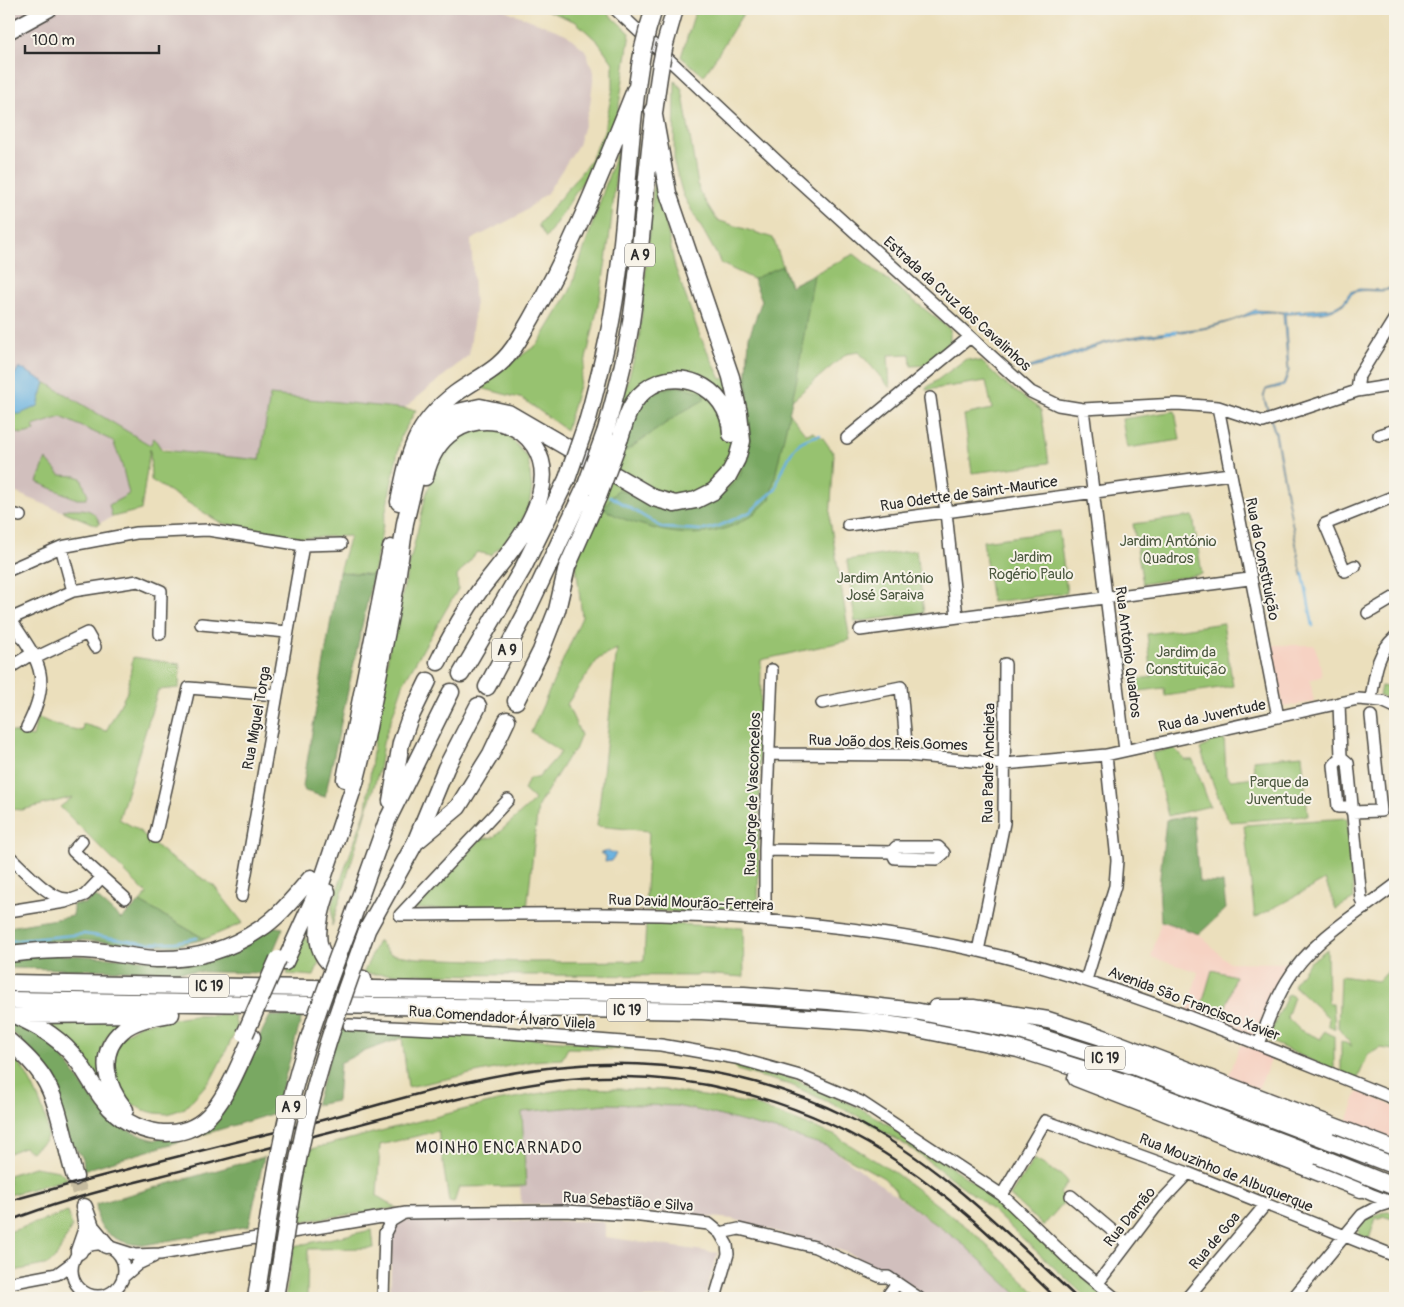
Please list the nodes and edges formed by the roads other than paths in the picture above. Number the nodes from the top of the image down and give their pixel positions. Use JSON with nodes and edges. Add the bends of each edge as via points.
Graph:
{"nodes":[{"id":1,"x":49,"y":9,"type":"edge"},
{"id":2,"x":615,"y":9,"type":"edge"},
{"id":3,"x":654,"y":9,"type":"edge"},
{"id":4,"x":675,"y":9,"type":"edge"},
{"id":5,"x":9,"y":31,"type":"edge"},
{"id":6,"x":636,"y":90,"type":"junction"},
{"id":7,"x":653,"y":110,"type":"junction"},
{"id":8,"x":1395,"y":318,"type":"edge"},
{"id":9,"x":970,"y":337,"type":"junction"},
{"id":10,"x":1395,"y":385,"type":"edge"},
{"id":11,"x":1357,"y":391,"type":"junction"},
{"id":12,"x":930,"y":398,"type":"dead end"},
{"id":13,"x":1218,"y":407,"type":"junction"},
{"id":14,"x":440,"y":408,"type":"junction"},
{"id":15,"x":1082,"y":409,"type":"junction"},
{"id":16,"x":1395,"y":430,"type":"edge"},
{"id":17,"x":613,"y":434,"type":"junction"},
{"id":18,"x":1379,"y":435,"type":"dead end"},
{"id":19,"x":847,"y":438,"type":"dead end"},
{"id":20,"x":1230,"y":474,"type":"junction"},
{"id":21,"x":1093,"y":492,"type":"junction"},
{"id":22,"x":591,"y":493,"type":"junction"},
{"id":23,"x":1395,"y":496,"type":"edge"},
{"id":24,"x":946,"y":512,"type":"junction"},
{"id":25,"x":848,"y":525,"type":"dead end"},
{"id":26,"x":341,"y":544,"type":"dead end"},
{"id":27,"x":303,"y":545,"type":"junction"},
{"id":28,"x":61,"y":547,"type":"junction"},
{"id":29,"x":1355,"y":566,"type":"dead end"},
{"id":30,"x":9,"y":570,"type":"edge"},
{"id":31,"x":1249,"y":579,"type":"junction"},
{"id":32,"x":396,"y":580,"type":"junction"},
{"id":33,"x":73,"y":590,"type":"junction"},
{"id":34,"x":1395,"y":597,"type":"edge"},
{"id":35,"x":1106,"y":598,"type":"junction"},
{"id":36,"x":1368,"y":613,"type":"dead end"},
{"id":37,"x":957,"y":617,"type":"junction"},
{"id":38,"x":9,"y":618,"type":"edge"},
{"id":39,"x":201,"y":624,"type":"dead end"},
{"id":40,"x":860,"y":630,"type":"dead end"},
{"id":41,"x":288,"y":632,"type":"junction"},
{"id":42,"x":160,"y":634,"type":"dead end"},
{"id":43,"x":1395,"y":637,"type":"edge"},
{"id":44,"x":95,"y":647,"type":"dead end"},
{"id":45,"x":34,"y":656,"type":"junction"},
{"id":46,"x":438,"y":662,"type":"dead end"},
{"id":47,"x":1006,"y":664,"type":"dead end"},
{"id":48,"x":9,"y":668,"type":"edge"},
{"id":49,"x":772,"y":670,"type":"dead end"},
{"id":50,"x":461,"y":674,"type":"dead end"},
{"id":51,"x":428,"y":681,"type":"dead end"},
{"id":52,"x":487,"y":687,"type":"dead end"},
{"id":53,"x":451,"y":692,"type":"dead end"},
{"id":54,"x":276,"y":695,"type":"junction"},
{"id":55,"x":1371,"y":699,"type":"junction"},
{"id":56,"x":516,"y":702,"type":"dead end"},
{"id":57,"x":822,"y":702,"type":"dead end"},
{"id":58,"x":1339,"y":703,"type":"junction"},
{"id":59,"x":478,"y":706,"type":"dead end"},
{"id":60,"x":1395,"y":707,"type":"edge"},
{"id":61,"x":1371,"y":716,"type":"dead end"},
{"id":62,"x":1278,"y":717,"type":"junction"},
{"id":63,"x":507,"y":720,"type":"dead end"},
{"id":64,"x":27,"y":727,"type":"dead end"},
{"id":65,"x":365,"y":743,"type":"junction"},
{"id":66,"x":1125,"y":750,"type":"junction"},
{"id":67,"x":769,"y":754,"type":"junction"},
{"id":68,"x":907,"y":755,"type":"junction"},
{"id":69,"x":1106,"y":755,"type":"junction"},
{"id":70,"x":1005,"y":764,"type":"junction"},
{"id":71,"x":508,"y":800,"type":"dead end"},
{"id":72,"x":1352,"y":809,"type":"junction"},
{"id":73,"x":387,"y":821,"type":"junction"},
{"id":74,"x":155,"y":837,"type":"dead end"},
{"id":75,"x":82,"y":841,"type":"dead end"},
{"id":76,"x":415,"y":843,"type":"junction"},
{"id":77,"x":766,"y":850,"type":"junction"},
{"id":78,"x":892,"y":852,"type":"dead end"},
{"id":79,"x":9,"y":856,"type":"edge"},
{"id":80,"x":102,"y":878,"type":"junction"},
{"id":81,"x":311,"y":878,"type":"junction"},
{"id":82,"x":1395,"y":885,"type":"edge"},
{"id":83,"x":45,"y":888,"type":"junction"},
{"id":84,"x":242,"y":896,"type":"dead end"},
{"id":85,"x":125,"y":898,"type":"dead end"},
{"id":86,"x":70,"y":899,"type":"junction"},
{"id":87,"x":36,"y":906,"type":"junction"},
{"id":88,"x":1365,"y":908,"type":"junction"},
{"id":89,"x":9,"y":911,"type":"edge"},
{"id":90,"x":766,"y":920,"type":"junction"},
{"id":91,"x":978,"y":951,"type":"junction"},
{"id":92,"x":9,"y":954,"type":"edge"},
{"id":93,"x":282,"y":960,"type":"junction"},
{"id":94,"x":1086,"y":980,"type":"junction"},
{"id":95,"x":9,"y":982,"type":"edge"},
{"id":96,"x":408,"y":990,"type":"junction"},
{"id":97,"x":231,"y":1004,"type":"junction"},
{"id":98,"x":872,"y":1006,"type":"junction"},
{"id":99,"x":10,"y":1010,"type":"edge"},
{"id":100,"x":170,"y":1014,"type":"junction"},
{"id":101,"x":349,"y":1026,"type":"dead end"},
{"id":102,"x":248,"y":1036,"type":"junction"},
{"id":103,"x":9,"y":1041,"type":"edge"},
{"id":104,"x":1259,"y":1044,"type":"junction"},
{"id":105,"x":1018,"y":1049,"type":"junction"},
{"id":106,"x":1395,"y":1099,"type":"edge"},
{"id":107,"x":1395,"y":1150,"type":"edge"},
{"id":108,"x":1395,"y":1166,"type":"edge"},
{"id":109,"x":1188,"y":1173,"type":"junction"},
{"id":110,"x":75,"y":1177,"type":"tunnel mouth"},
{"id":111,"x":1363,"y":1190,"type":"junction"},
{"id":112,"x":1002,"y":1195,"type":"junction"},
{"id":113,"x":1071,"y":1196,"type":"dead end"},
{"id":114,"x":1394,"y":1198,"type":"edge"},
{"id":115,"x":1266,"y":1204,"type":"junction"},
{"id":116,"x":406,"y":1212,"type":"junction"},
{"id":117,"x":1362,"y":1215,"type":"junction"},
{"id":118,"x":720,"y":1233,"type":"junction"},
{"id":119,"x":1346,"y":1236,"type":"junction"},
{"id":120,"x":1127,"y":1244,"type":"junction"},
{"id":121,"x":108,"y":1246,"type":"junction"},
{"id":122,"x":160,"y":1254,"type":"junction"},
{"id":123,"x":1395,"y":1256,"type":"edge"},
{"id":124,"x":76,"y":1257,"type":"junction"},
{"id":125,"x":123,"y":1277,"type":"junction"},
{"id":126,"x":36,"y":1279,"type":"junction"},
{"id":127,"x":9,"y":1283,"type":"edge"},
{"id":128,"x":897,"y":1283,"type":"junction"},
{"id":129,"x":1098,"y":1283,"type":"junction"},
{"id":130,"x":76,"y":1286,"type":"junction"},
{"id":131,"x":99,"y":1297,"type":"edge"},
{"id":132,"x":256,"y":1298,"type":"edge"},
{"id":133,"x":275,"y":1298,"type":"edge"},
{"id":134,"x":383,"y":1298,"type":"edge"},
{"id":135,"x":715,"y":1298,"type":"edge"},
{"id":136,"x":886,"y":1298,"type":"edge"},
{"id":137,"x":920,"y":1298,"type":"edge"},
{"id":138,"x":1115,"y":1298,"type":"edge"},
{"id":139,"x":1187,"y":1298,"type":"edge"},
{"id":140,"x":1293,"y":1298,"type":"edge"}],
"edges":[{"from":1,"to":5,"type":"main road"},
{"from":2,"to":9,"type":"street","name":"Estrada da Cruz dos Cavalinhos"},
{"from":3,"to":6,"type":"highway","number":"A 9","bridge":true},
{"from":4,"to":7,"type":"highway","number":"A 9","bridge":true,"via":[[660,64]]},
{"from":6,"to":14,"type":"highway","via":[[586,208],[518,343],[500,366]]},
{"from":6,"to":50,"type":"highway","number":"A 9","bridge":true,"via":[[613,314],[588,419],[567,479],[523,568]]},
{"from":7,"to":17,"type":"highway","number":"A 9","via":[[644,221]]},
{"from":7,"to":32,"type":"highway","via":[[668,193],[720,342],[739,413],[742,441],[728,476],[714,491],[696,500],[674,504],[654,498],[508,413],[480,407],[458,412],[434,428],[423,446]]},
{"from":8,"to":11,"type":"street","via":[[1363,369]]},
{"from":9,"to":15,"type":"street","name":"Estrada da Cruz dos Cavalinhos","via":[[1031,392],[1058,405]]},
{"from":9,"to":19,"type":"street"},
{"from":10,"to":11,"type":"street","name":"Estrada da Cruz dos Cavalinhos"},
{"from":11,"to":13,"type":"street","name":"Estrada da Cruz dos Cavalinhos","via":[[1267,422]]},
{"from":12,"to":24,"type":"street"},
{"from":13,"to":15,"type":"street","name":"Estrada da Cruz dos Cavalinhos","via":[[1177,404]]},
{"from":13,"to":20,"type":"street","name":"Rua da Constituição"},
{"from":14,"to":17,"type":"highway","via":[[479,398],[496,400],[512,406],[629,476],[674,494],[692,491],[708,483],[729,453],[732,432],[728,414],[719,398],[704,386],[682,379],[658,384],[640,395]]},
{"from":14,"to":81,"type":"highway","via":[[417,434],[407,464],[344,782]]},
{"from":15,"to":21,"type":"street","name":"Rua António Quadros"},
{"from":16,"to":18,"type":"street"},
{"from":17,"to":22,"type":"highway","number":"A 9","bridge":true},
{"from":20,"to":21,"type":"street","name":"Rua Odette de Saint-Maurice"},
{"from":20,"to":31,"type":"street","name":"Rua da Constituição"},
{"from":21,"to":24,"type":"street","name":"Rua Odette de Saint-Maurice"},
{"from":21,"to":35,"type":"street","name":"Rua António Quadros"},
{"from":22,"to":52,"type":"highway","number":"A 9"},
{"from":22,"to":56,"type":"highway","via":[[567,567],[558,610]]},
{"from":23,"to":29,"type":"street","via":[[1326,524],[1345,571]]},
{"from":24,"to":25,"type":"street","name":"Rua Odette de Saint-Maurice"},
{"from":24,"to":37,"type":"street"},
{"from":26,"to":27,"type":"street"},
{"from":27,"to":28,"type":"street","via":[[208,530],[136,533]]},
{"from":27,"to":41,"type":"street","name":"Rua Miguel Torga"},
{"from":28,"to":30,"type":"street"},
{"from":28,"to":33,"type":"street"},
{"from":31,"to":35,"type":"street"},
{"from":31,"to":62,"type":"street","name":"Rua da Constituição"},
{"from":32,"to":46,"type":"highway","via":[[414,524],[427,466],[440,442],[460,426],[484,420],[512,426],[534,443],[542,466],[541,493],[533,517],[456,624]]},
{"from":32,"to":65,"type":"highway"},
{"from":33,"to":38,"type":"street"},
{"from":33,"to":42,"type":"street","via":[[138,582],[161,590]]},
{"from":34,"to":36,"type":"street"},
{"from":35,"to":37,"type":"street"},
{"from":35,"to":66,"type":"street","name":"Rua António Quadros"},
{"from":37,"to":40,"type":"street"},
{"from":38,"to":45,"type":"street"},
{"from":39,"to":41,"type":"street"},
{"from":41,"to":54,"type":"street","name":"Rua Miguel Torga"},
{"from":43,"to":55,"type":"street","via":[[1380,654]]},
{"from":44,"to":45,"type":"street","via":[[86,633]]},
{"from":45,"to":48,"type":"street"},
{"from":45,"to":64,"type":"street","via":[[41,679],[39,704]]},
{"from":47,"to":70,"type":"street","name":"Rua Padre Anchieta"},
{"from":49,"to":67,"type":"street","name":"Rua Jorge de Vasconcelos"},
{"from":51,"to":73,"type":"highway","via":[[401,744]]},
{"from":53,"to":73,"type":"highway","number":"A 9"},
{"from":54,"to":74,"type":"street","via":[[189,688]]},
{"from":54,"to":84,"type":"street","name":"Rua Miguel Torga"},
{"from":55,"to":58,"type":"street","name":"Rua da Juventude"},
{"from":55,"to":60,"type":"street"},
{"from":57,"to":68,"type":"street","via":[[901,687]]},
{"from":58,"to":62,"type":"street","name":"Rua da Juventude"},
{"from":58,"to":72,"type":"street","via":[[1341,757],[1348,763]]},
{"from":59,"to":76,"type":"highway","number":"A 9","via":[[446,768]]},
{"from":61,"to":72,"type":"street","via":[[1381,811]]},
{"from":62,"to":66,"type":"street","name":"Rua da Juventude"},
{"from":63,"to":76,"type":"highway","via":[[491,754],[458,807]]},
{"from":65,"to":93,"type":"highway","via":[[337,842]]},
{"from":65,"to":96,"type":"highway","via":[[350,832],[320,912],[317,927],[319,945],[326,960],[338,971]]},
{"from":66,"to":69,"type":"street","name":"Rua da Juventude"},
{"from":67,"to":68,"type":"street","name":"Rua João dos Reis Gomes"},
{"from":67,"to":77,"type":"street","name":"Rua Jorge de Vasconcelos"},
{"from":68,"to":70,"type":"street","name":"Rua João dos Reis Gomes"},
{"from":69,"to":70,"type":"street","name":"Rua da Juventude"},
{"from":69,"to":94,"type":"street","via":[[1117,860],[1115,886]]},
{"from":70,"to":91,"type":"street","name":"Rua Padre Anchieta","via":[[1004,823]]},
{"from":71,"to":90,"type":"street","name":"Rua David Mourão-Ferreira","via":[[400,915],[571,914]]},
{"from":72,"to":88,"type":"street","via":[[1361,899]]},
{"from":73,"to":132,"type":"highway","number":"A 9","bridge":true,"via":[[299,1071],[275,1178]]},
{"from":75,"to":80,"type":"street","via":[[73,851]]},
{"from":76,"to":133,"type":"highway","number":"A 9","bridge":true,"via":[[367,930],[337,1014],[312,1099],[294,1181]]},
{"from":77,"to":78,"type":"street"},
{"from":77,"to":90,"type":"street","name":"Rua Jorge de Vasconcelos"},
{"from":79,"to":83,"type":"street"},
{"from":80,"to":85,"type":"street"},
{"from":80,"to":86,"type":"street","via":[[85,895]]},
{"from":81,"to":92,"type":"highway","via":[[261,929],[229,947],[179,958],[155,959],[86,950]]},
{"from":81,"to":93,"type":"highway"},
{"from":82,"to":88,"type":"street"},
{"from":83,"to":86,"type":"street","via":[[60,900]]},
{"from":83,"to":87,"type":"street","via":[[43,901]]},
{"from":86,"to":87,"type":"street"},
{"from":87,"to":89,"type":"street"},
{"from":88,"to":104,"type":"street","via":[[1311,951],[1298,966],[1284,986]]},
{"from":90,"to":91,"type":"street","name":"Rua David Mourão-Ferreira","via":[[863,931]]},
{"from":91,"to":94,"type":"street","name":"Avenida São Francisco Xavier"},
{"from":93,"to":102,"type":"highway","bridge":true},
{"from":94,"to":104,"type":"street","name":"Avenida São Francisco Xavier"},
{"from":95,"to":96,"type":"highway","number":"IC 19"},
{"from":96,"to":98,"type":"highway","number":"IC 19","via":[[744,995]]},
{"from":97,"to":99,"type":"highway","number":"IC 19"},
{"from":97,"to":100,"type":"highway"},
{"from":97,"to":105,"type":"highway","number":"IC 19","via":[[692,1011],[828,1018],[913,1028]]},
{"from":98,"to":107,"type":"highway","via":[[973,1008],[1048,1020],[1101,1036]]},
{"from":98,"to":108,"type":"highway","number":"IC 19","bridge":true,"via":[[1023,1032],[1130,1065]]},
{"from":99,"to":100,"type":"highway"},
{"from":99,"to":102,"type":"highway","via":[[50,1032],[67,1047],[105,1103],[120,1117],[132,1126],[165,1134],[198,1125],[212,1112],[223,1097]]},
{"from":100,"to":102,"type":"highway","via":[[138,1021],[123,1029],[112,1043],[106,1060],[107,1078],[114,1096],[127,1113],[145,1122],[165,1125],[184,1121],[199,1113],[211,1100]]},
{"from":101,"to":112,"type":"street","name":"Rua Comendador Álvaro Vilela","via":[[606,1040],[661,1045],[736,1058],[800,1076],[861,1102]]},
{"from":103,"to":110,"type":"highway","via":[[29,1058],[45,1079]]},
{"from":104,"to":106,"type":"street","name":"Avenida São Francisco Xavier"},
{"from":105,"to":111,"type":"highway","via":[[1071,1076]]},
{"from":105,"to":114,"type":"highway","number":"IC 19","bridge":true,"via":[[1130,1084],[1318,1156]]},
{"from":107,"to":111,"type":"street","via":[[1379,1148],[1364,1157],[1357,1179]]},
{"from":109,"to":112,"type":"street","name":"Rua Mouzinho de Albuquerque","via":[[1045,1121]]},
{"from":109,"to":115,"type":"street","name":"Rua Mouzinho de Albuquerque"},
{"from":109,"to":120,"type":"street","name":"Rua Damão"},
{"from":111,"to":114,"type":"street"},
{"from":111,"to":117,"type":"street"},
{"from":112,"to":129,"type":"street","name":"Rua Comendador Álvaro Vilela"},
{"from":113,"to":120,"type":"street"},
{"from":114,"to":117,"type":"street"},
{"from":115,"to":119,"type":"street","name":"Rua Mouzinho de Albuquerque"},
{"from":115,"to":139,"type":"street","name":"Rua de Goa"},
{"from":116,"to":118,"type":"street","name":"Rua Sebastião e Silva","via":[[588,1212],[709,1224]]},
{"from":116,"to":122,"type":"street","name":"Rua Sebastião e Silva"},
{"from":116,"to":134,"type":"street","via":[[387,1227]]},
{"from":117,"to":119,"type":"street"},
{"from":118,"to":128,"type":"street","via":[[739,1229],[815,1247]]},
{"from":118,"to":135,"type":"street","via":[[728,1254]]},
{"from":119,"to":123,"type":"street","name":"Rua Mouzinho de Albuquerque"},
{"from":119,"to":140,"type":"street"},
{"from":120,"to":129,"type":"street","name":"Rua Damão"},
{"from":121,"to":122,"type":"street","via":[[135,1255]]},
{"from":121,"to":124,"type":"street","via":[[92,1244]]},
{"from":121,"to":124,"type":"highway","via":[[91,1227],[84,1209],[87,1228]]},
{"from":121,"to":125,"type":"street","via":[[122,1260]]},
{"from":122,"to":125,"type":"street","via":[[138,1264]]},
{"from":124,"to":126,"type":"street","via":[[57,1274]]},
{"from":124,"to":130,"type":"street","via":[[71,1271]]},
{"from":125,"to":131,"type":"street","via":[[114,1290]]},
{"from":126,"to":127,"type":"street"},
{"from":126,"to":130,"type":"street","via":[[62,1280]]},
{"from":128,"to":136,"type":"street"},
{"from":128,"to":137,"type":"street"},
{"from":129,"to":138,"type":"street","name":"Rua Comendador Álvaro Vilela"},
{"from":130,"to":131,"type":"street","via":[[91,1296]]}]}
